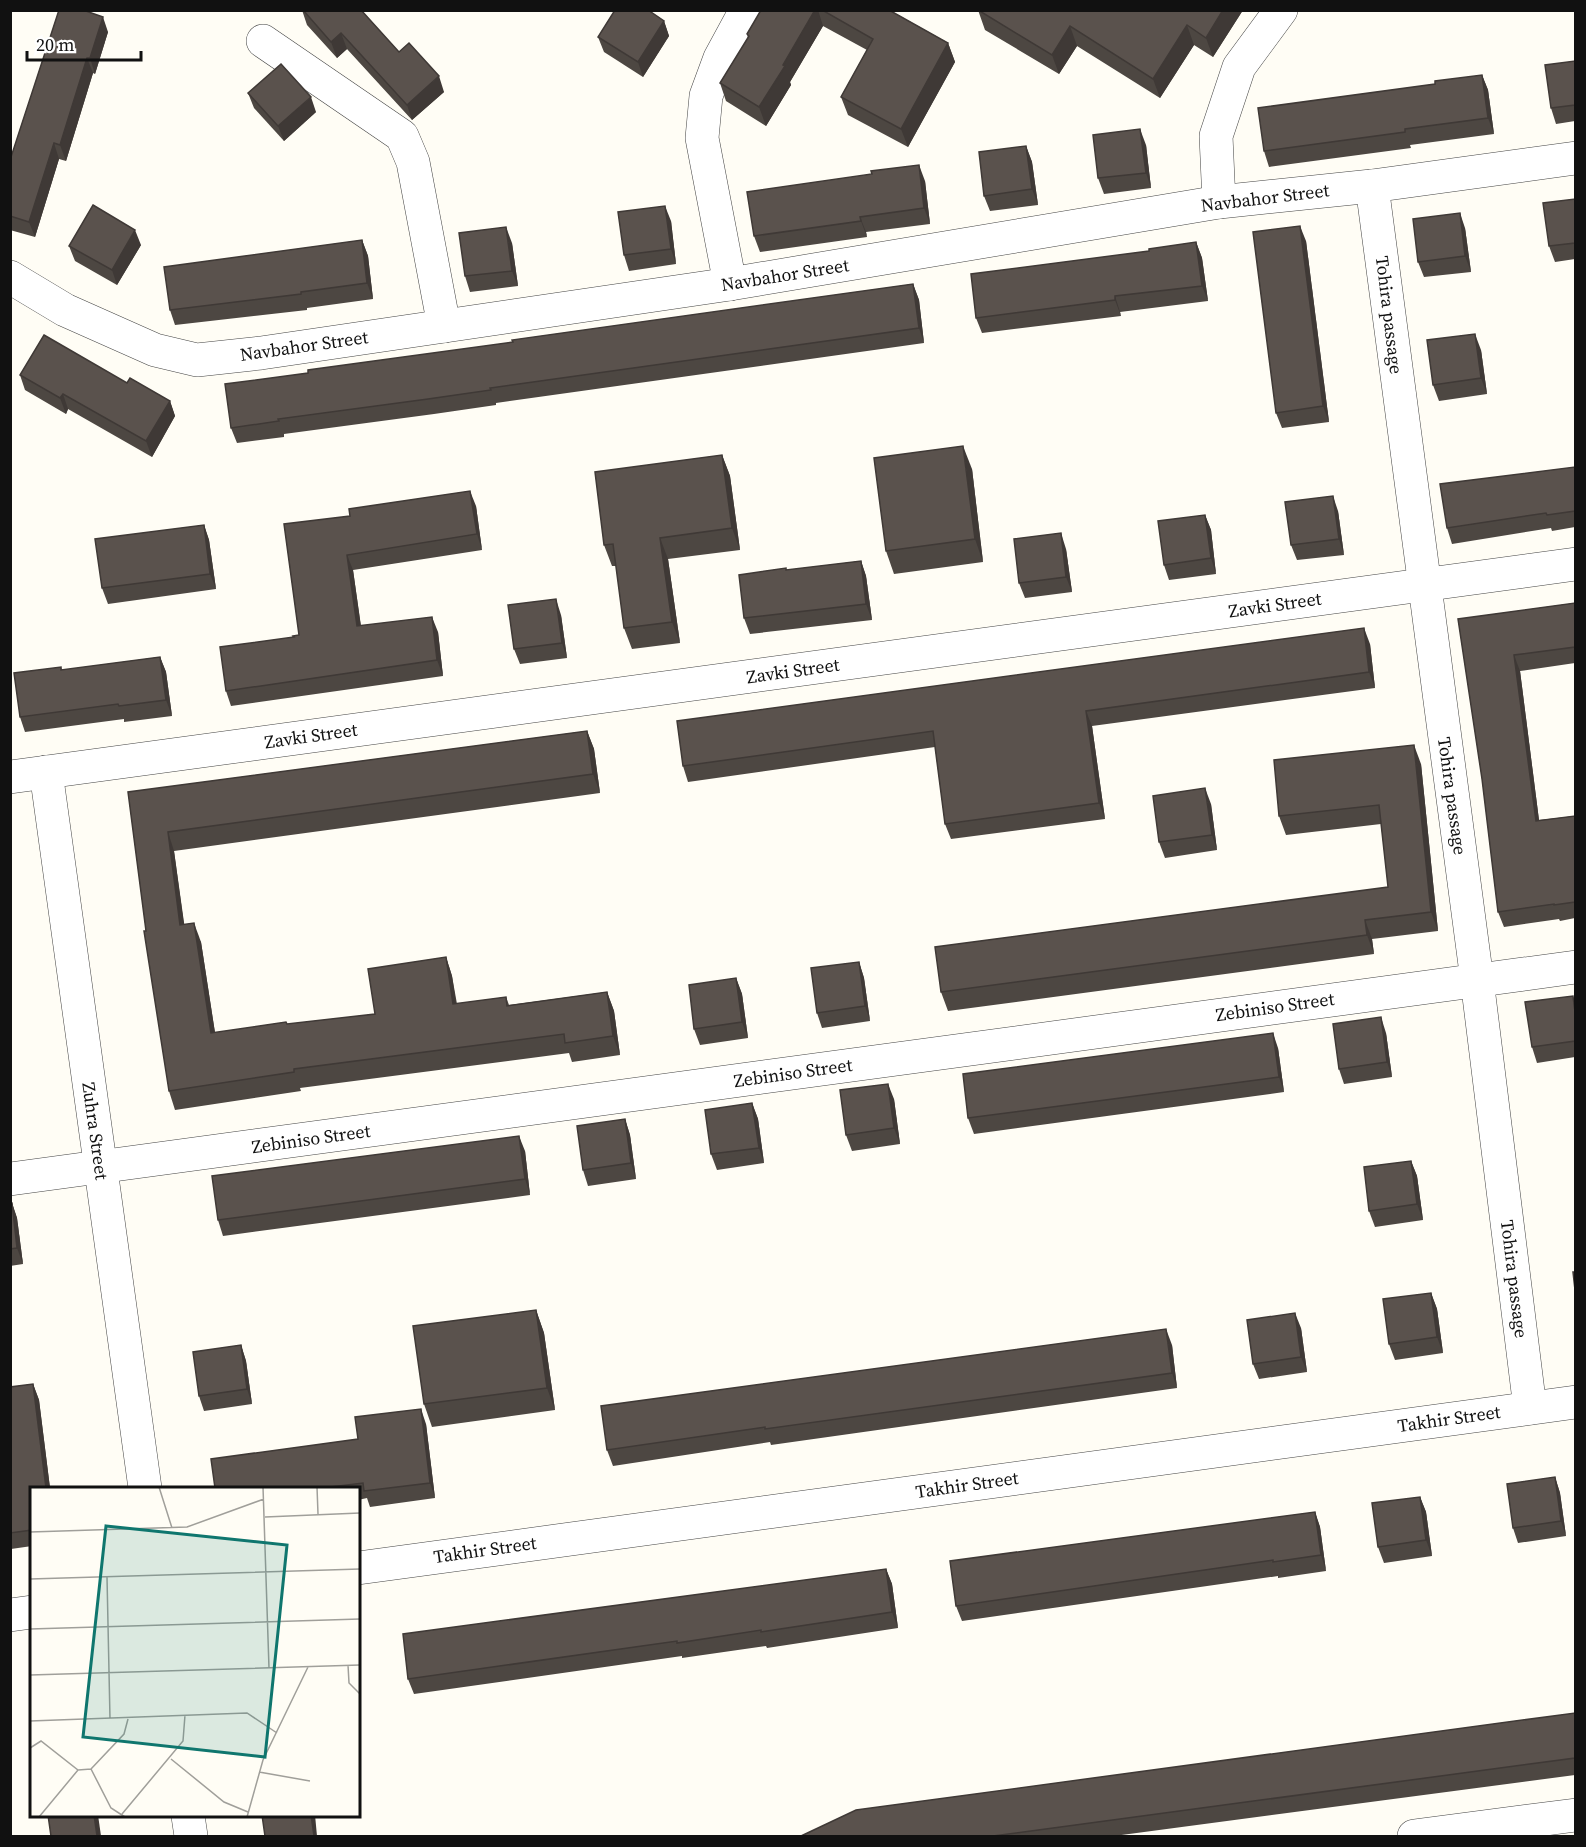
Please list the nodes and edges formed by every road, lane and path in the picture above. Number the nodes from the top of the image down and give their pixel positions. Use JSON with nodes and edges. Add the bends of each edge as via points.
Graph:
{"nodes":[{"id":1,"x":746,"y":10,"type":"edge"},
{"id":2,"x":1281,"y":10,"type":"edge"},
{"id":3,"x":263,"y":41,"type":"dead end"},
{"id":4,"x":1575,"y":158,"type":"edge"},
{"id":5,"x":1372,"y":186,"type":"junction"},
{"id":6,"x":1219,"y":202,"type":"junction"},
{"id":7,"x":10,"y":277,"type":"edge"},
{"id":8,"x":730,"y":284,"type":"junction"},
{"id":9,"x":444,"y":326,"type":"junction"},
{"id":10,"x":1575,"y":564,"type":"edge"},
{"id":11,"x":1424,"y":585,"type":"junction"},
{"id":12,"x":46,"y":772,"type":"junction"},
{"id":13,"x":10,"y":777,"type":"edge"},
{"id":14,"x":1575,"y":966,"type":"edge"},
{"id":15,"x":1477,"y":980,"type":"junction"},
{"id":16,"x":100,"y":1167,"type":"junction"},
{"id":17,"x":10,"y":1179,"type":"edge"},
{"id":18,"x":1575,"y":1402,"type":"edge"},
{"id":19,"x":1530,"y":1408,"type":"junction"},
{"id":20,"x":145,"y":1487,"type":"edge"},
{"id":21,"x":360,"y":1568,"type":"edge"},
{"id":22,"x":30,"y":1612,"type":"edge"},
{"id":23,"x":10,"y":1615,"type":"edge"},
{"id":24,"x":1575,"y":1815,"type":"edge"},
{"id":25,"x":188,"y":1817,"type":"edge"},
{"id":26,"x":190,"y":1836,"type":"edge"},
{"id":27,"x":1414,"y":1836,"type":"edge"}],
"edges":[{"from":1,"to":8,"type":"street","via":[[720,58],[706,96],[702,138]]},
{"from":2,"to":6,"type":"street","via":[[1239,67],[1216,136]]},
{"from":3,"to":9,"type":"street","via":[[402,136],[413,162]]},
{"from":4,"to":5,"type":"street","name":"Navbahor Street"},
{"from":5,"to":6,"type":"street","name":"Navbahor Street"},
{"from":5,"to":11,"type":"street","name":"Tohira passage"},
{"from":6,"to":8,"type":"street","name":"Navbahor Street"},
{"from":7,"to":9,"type":"street","name":"Navbahor Street","via":[[65,310],[155,350],[197,360]]},
{"from":8,"to":9,"type":"street","name":"Navbahor Street"},
{"from":10,"to":11,"type":"street","name":"Zavki Street"},
{"from":11,"to":12,"type":"street","name":"Zavki Street"},
{"from":11,"to":15,"type":"street","name":"Tohira passage"},
{"from":12,"to":13,"type":"street","name":"Zavki Street"},
{"from":12,"to":16,"type":"street","name":"Zuhra Street"},
{"from":14,"to":15,"type":"street","name":"Zebiniso Street"},
{"from":15,"to":16,"type":"street","name":"Zebiniso Street"},
{"from":15,"to":19,"type":"street","name":"Tohira passage"},
{"from":16,"to":17,"type":"street","name":"Zebiniso Street"},
{"from":16,"to":20,"type":"street","name":"Zuhra Street"},
{"from":18,"to":19,"type":"street","name":"Takhir Street"},
{"from":19,"to":21,"type":"street","name":"Takhir Street"},
{"from":22,"to":23,"type":"street"},
{"from":24,"to":27,"type":"street"},
{"from":25,"to":26,"type":"street"}]}
